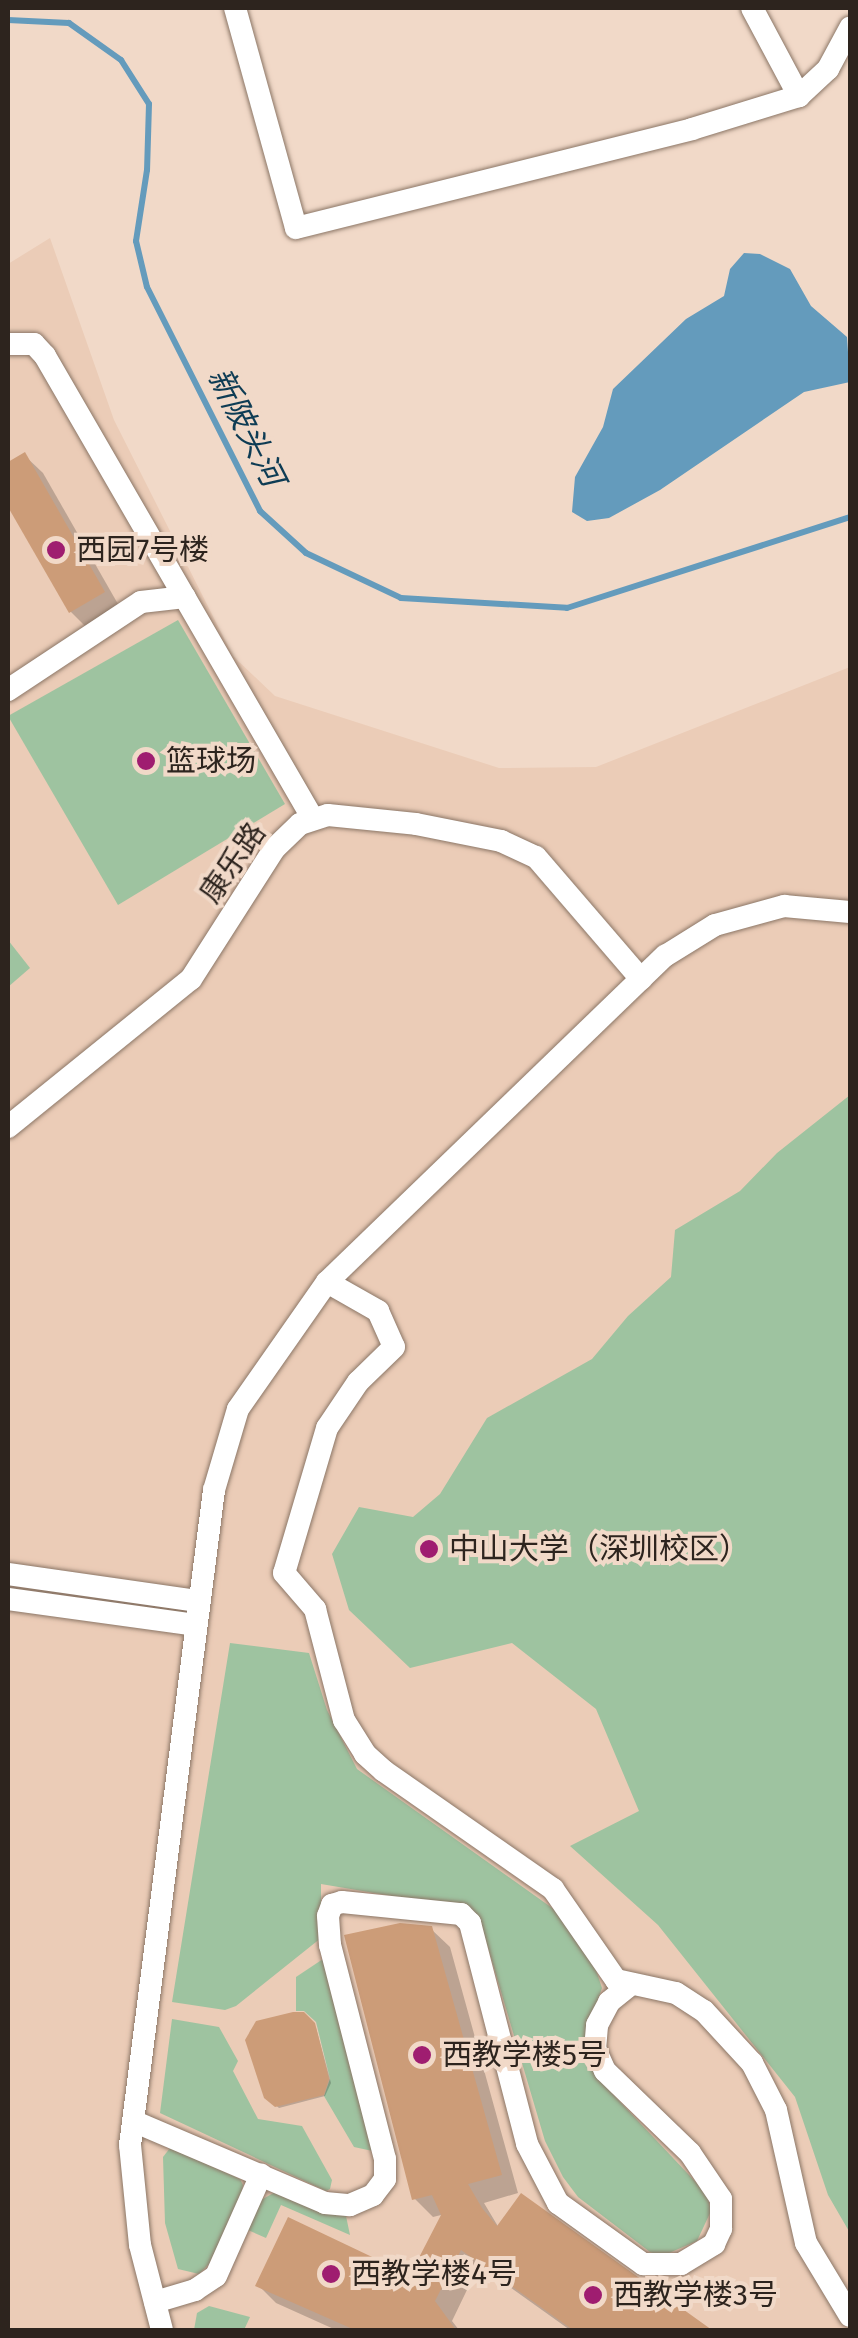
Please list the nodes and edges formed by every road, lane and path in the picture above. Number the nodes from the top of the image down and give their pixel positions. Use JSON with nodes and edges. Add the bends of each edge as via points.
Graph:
{"nodes":[{"id":1,"x":235,"y":8,"type":"edge"},
{"id":2,"x":752,"y":8,"type":"edge"},
{"id":3,"x":850,"y":28,"type":"edge"},
{"id":4,"x":799,"y":96,"type":"junction"},
{"id":5,"x":8,"y":344,"type":"edge"},
{"id":6,"x":185,"y":597,"type":"junction"},
{"id":7,"x":8,"y":690,"type":"edge"},
{"id":8,"x":313,"y":819,"type":"junction"},
{"id":9,"x":850,"y":912,"type":"edge"},
{"id":10,"x":641,"y":979,"type":"junction"},
{"id":11,"x":8,"y":1127,"type":"edge"},
{"id":12,"x":326,"y":1282,"type":"junction"},
{"id":13,"x":8,"y":1574,"type":"edge"},
{"id":14,"x":8,"y":1598,"type":"edge"},
{"id":15,"x":197,"y":1613,"type":"junction"},
{"id":16,"x":629,"y":1986,"type":"junction"},
{"id":17,"x":133,"y":2121,"type":"junction"},
{"id":18,"x":262,"y":2175,"type":"junction"},
{"id":19,"x":155,"y":2302,"type":"junction"},
{"id":20,"x":850,"y":2316,"type":"edge"},
{"id":21,"x":162,"y":2330,"type":"edge"}],
"edges":[{"from":1,"to":4,"type":"street","via":[[296,228]]},
{"from":2,"to":4,"type":"street"},
{"from":3,"to":4,"type":"street","via":[[828,70]]},
{"from":5,"to":6,"type":"street","via":[[34,344],[46,356]]},
{"from":6,"to":7,"type":"street","via":[[142,602]]},
{"from":6,"to":8,"type":"street"},
{"from":8,"to":10,"type":"street","name":"康乐路","via":[[416,824],[501,840],[536,857]]},
{"from":8,"to":11,"type":"street","name":"康乐路","via":[[274,849],[191,978]]},
{"from":9,"to":10,"type":"street","via":[[784,906],[715,925]]},
{"from":10,"to":12,"type":"street"},
{"from":12,"to":15,"type":"street","via":[[238,1410],[214,1490]]},
{"from":12,"to":16,"type":"street","via":[[378,1311],[394,1347],[358,1382],[327,1428],[284,1572],[315,1609],[344,1720],[384,1771],[553,1889],[602,1964]]},
{"from":13,"to":15,"type":"street"},
{"from":14,"to":15,"type":"street"},
{"from":15,"to":17,"type":"street"},
{"from":16,"to":18,"type":"street","via":[[608,2002],[597,2025],[595,2049],[605,2072],[690,2153],[722,2199],[714,2244],[680,2264],[643,2264],[558,2203],[526,2144],[470,1923],[461,1914],[332,1906],[330,1945],[385,2179],[373,2195],[350,2205],[325,2203]]},
{"from":16,"to":20,"type":"street","via":[[676,1993],[704,2011],[752,2064],[776,2110],[806,2243]]},
{"from":17,"to":18,"type":"street"},
{"from":17,"to":19,"type":"street","via":[[140,2245]]},
{"from":18,"to":19,"type":"street","via":[[216,2276],[196,2290]]},
{"from":19,"to":21,"type":"street"}]}
